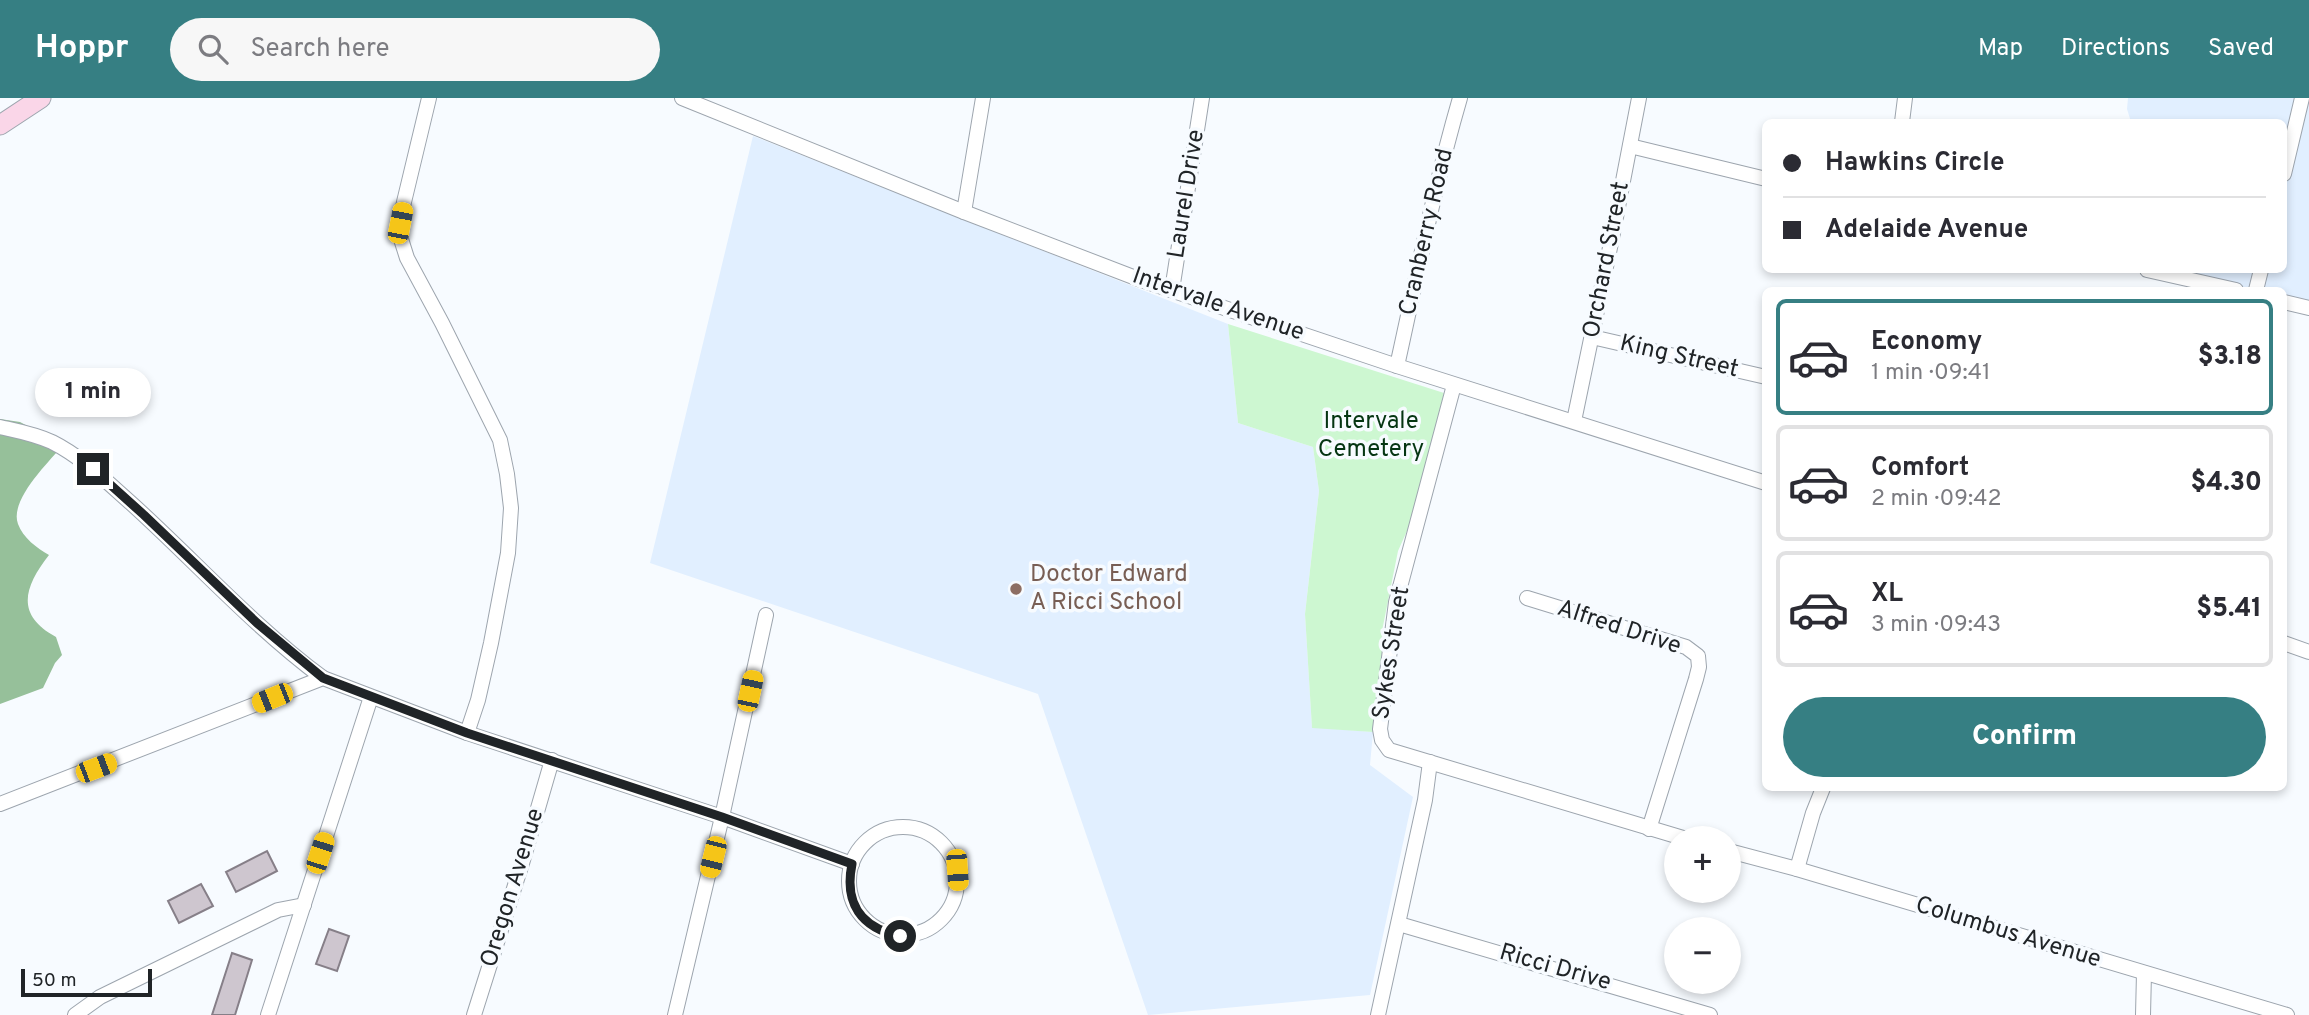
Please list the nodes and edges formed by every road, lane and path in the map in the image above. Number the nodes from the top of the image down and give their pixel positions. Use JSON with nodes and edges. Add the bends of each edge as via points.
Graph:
{"nodes":[{"id":1,"x":41,"y":98,"type":"edge"},
{"id":2,"x":429,"y":98,"type":"edge"},
{"id":3,"x":682,"y":98,"type":"edge"},
{"id":4,"x":983,"y":98,"type":"edge"},
{"id":5,"x":1202,"y":98,"type":"edge"},
{"id":6,"x":1460,"y":98,"type":"edge"},
{"id":7,"x":1639,"y":98,"type":"edge"},
{"id":8,"x":1906,"y":98,"type":"edge"},
{"id":9,"x":2302,"y":98,"type":"edge"},
{"id":10,"x":1902,"y":119,"type":"edge"},
{"id":11,"x":0,"y":125,"type":"edge"},
{"id":12,"x":1630,"y":146,"type":"junction"},
{"id":13,"x":2287,"y":161,"type":"edge"},
{"id":14,"x":1762,"y":178,"type":"edge"},
{"id":15,"x":964,"y":212,"type":"junction"},
{"id":16,"x":2160,"y":273,"type":"edge"},
{"id":17,"x":2223,"y":287,"type":"edge"},
{"id":18,"x":1171,"y":290,"type":"junction"},
{"id":19,"x":2287,"y":303,"type":"edge"},
{"id":20,"x":2309,"y":308,"type":"edge"},
{"id":21,"x":1592,"y":337,"type":"junction"},
{"id":22,"x":1397,"y":366,"type":"junction"},
{"id":23,"x":1762,"y":376,"type":"edge"},
{"id":24,"x":1454,"y":385,"type":"junction"},
{"id":25,"x":1574,"y":421,"type":"junction"},
{"id":26,"x":0,"y":427,"type":"edge"},
{"id":27,"x":1762,"y":482,"type":"edge"},
{"id":28,"x":1527,"y":598,"type":"dead end"},
{"id":29,"x":766,"y":615,"type":"dead end"},
{"id":30,"x":2287,"y":644,"type":"edge"},
{"id":31,"x":2309,"y":652,"type":"edge"},
{"id":32,"x":323,"y":678,"type":"junction"},
{"id":33,"x":370,"y":697,"type":"junction"},
{"id":34,"x":467,"y":733,"type":"junction"},
{"id":35,"x":552,"y":760,"type":"junction"},
{"id":36,"x":1430,"y":762,"type":"junction"},
{"id":37,"x":1822,"y":791,"type":"edge"},
{"id":38,"x":0,"y":804,"type":"edge"},
{"id":39,"x":722,"y":817,"type":"junction"},
{"id":40,"x":1649,"y":829,"type":"junction"},
{"id":41,"x":1664,"y":833,"type":"edge"},
{"id":42,"x":1741,"y":854,"type":"edge"},
{"id":43,"x":852,"y":864,"type":"junction"},
{"id":44,"x":1797,"y":869,"type":"junction"},
{"id":45,"x":304,"y":905,"type":"junction"},
{"id":46,"x":1399,"y":924,"type":"junction"},
{"id":47,"x":2144,"y":973,"type":"junction"},
{"id":48,"x":75,"y":1015,"type":"edge"},
{"id":49,"x":268,"y":1015,"type":"edge"},
{"id":50,"x":474,"y":1015,"type":"edge"},
{"id":51,"x":675,"y":1015,"type":"edge"},
{"id":52,"x":1378,"y":1015,"type":"edge"},
{"id":53,"x":1710,"y":1015,"type":"edge"},
{"id":54,"x":2143,"y":1015,"type":"edge"},
{"id":55,"x":2287,"y":1015,"type":"edge"}],
"edges":[{"from":1,"to":11,"type":"main road"},
{"from":2,"to":34,"type":"street","via":[[404,202],[401,239],[500,440],[511,508],[508,553],[491,643]]},
{"from":3,"to":15,"type":"street","name":"Intervale Avenue"},
{"from":4,"to":15,"type":"street"},
{"from":5,"to":18,"type":"street","name":"Laurel Drive"},
{"from":6,"to":22,"type":"street","name":"Cranberry Road","via":[[1428,218]]},
{"from":7,"to":12,"type":"street","name":"Orchard Street"},
{"from":8,"to":10,"type":"street"},
{"from":9,"to":13,"type":"street"},
{"from":12,"to":14,"type":"street"},
{"from":12,"to":21,"type":"street","name":"Orchard Street"},
{"from":15,"to":18,"type":"street","name":"Intervale Avenue"},
{"from":16,"to":17,"type":"street"},
{"from":18,"to":22,"type":"street","name":"Intervale Avenue"},
{"from":19,"to":20,"type":"street"},
{"from":21,"to":23,"type":"street","name":"King Street"},
{"from":21,"to":25,"type":"street","name":"Orchard Street"},
{"from":22,"to":24,"type":"street","name":"Intervale Avenue"},
{"from":24,"to":25,"type":"street","name":"Intervale Avenue"},
{"from":24,"to":36,"type":"street","name":"Sykes Street","via":[[1396,601],[1380,729],[1389,750]]},
{"from":25,"to":27,"type":"street","name":"Intervale Avenue"},
{"from":26,"to":32,"type":"street","via":[[53,443],[93,469],[257,623]]},
{"from":28,"to":40,"type":"street","name":"Alfred Drive","via":[[1686,647],[1698,656],[1696,679]]},
{"from":29,"to":39,"type":"street"},
{"from":30,"to":31,"type":"street"},
{"from":32,"to":33,"type":"street"},
{"from":32,"to":38,"type":"street"},
{"from":33,"to":34,"type":"street"},
{"from":33,"to":45,"type":"street"},
{"from":34,"to":35,"type":"street"},
{"from":35,"to":39,"type":"street"},
{"from":35,"to":50,"type":"street","name":"Oregon Avenue"},
{"from":36,"to":40,"type":"street"},
{"from":36,"to":46,"type":"street"},
{"from":37,"to":44,"type":"street"},
{"from":39,"to":43,"type":"street"},
{"from":39,"to":51,"type":"street"},
{"from":40,"to":41,"type":"street"},
{"from":42,"to":44,"type":"street","name":"Columbus Avenue"},
{"from":43,"to":43,"type":"street","via":[[862,845],[879,832],[892,827],[921,829],[934,835],[952,856],[957,870],[956,898],[945,916],[928,930],[915,935],[886,933],[854,906],[849,885]]},
{"from":44,"to":47,"type":"street","name":"Columbus Avenue"},
{"from":45,"to":48,"type":"street","via":[[278,910],[100,997]]},
{"from":45,"to":49,"type":"street"},
{"from":46,"to":52,"type":"street"},
{"from":46,"to":53,"type":"street","name":"Ricci Drive"},
{"from":47,"to":54,"type":"street"},
{"from":47,"to":55,"type":"street","name":"Columbus Avenue"}]}
